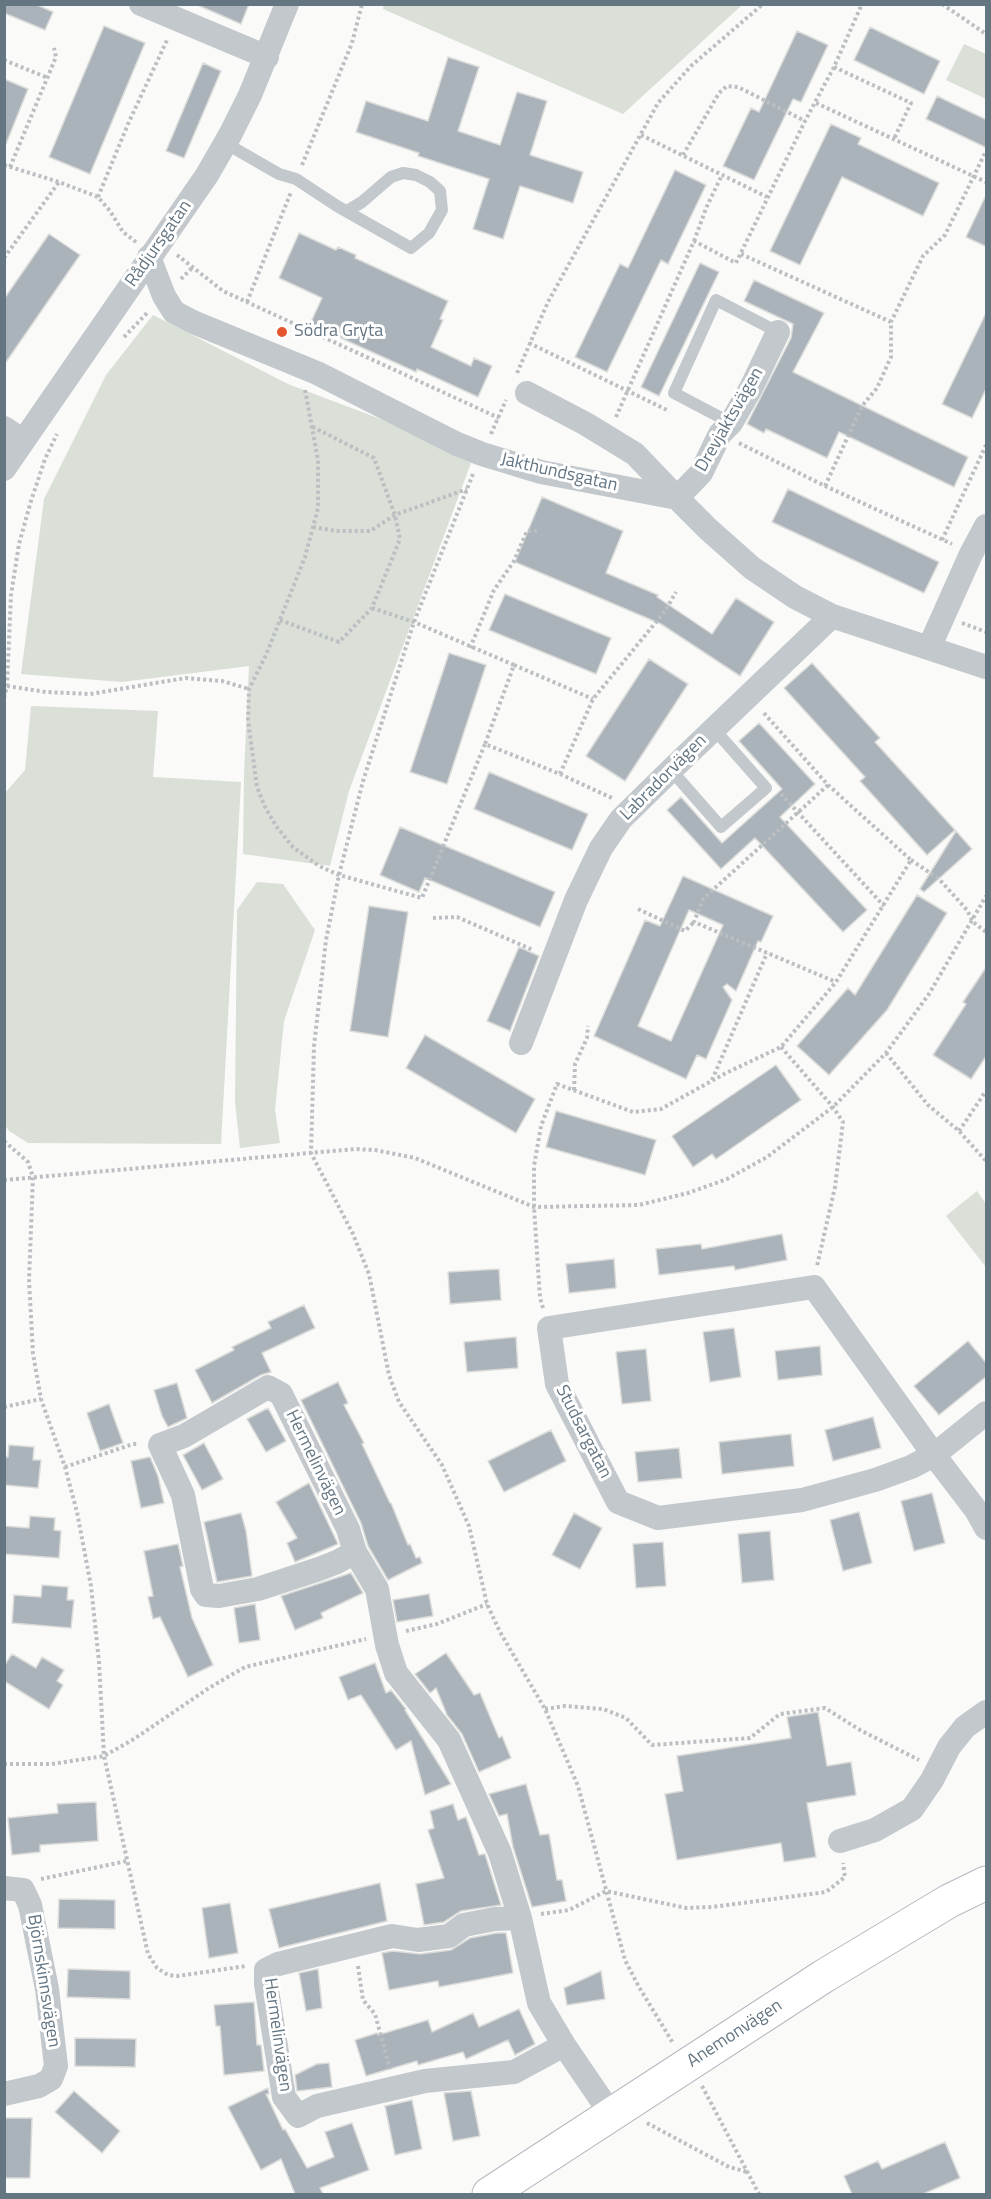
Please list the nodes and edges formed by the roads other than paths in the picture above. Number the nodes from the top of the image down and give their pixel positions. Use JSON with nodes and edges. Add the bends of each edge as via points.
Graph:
{"nodes":[{"id":1,"x":141,"y":4,"type":"edge"},
{"id":2,"x":287,"y":4,"type":"edge"},
{"id":3,"x":267,"y":57,"type":"junction"},
{"id":4,"x":225,"y":143,"type":"junction"},
{"id":5,"x":347,"y":211,"type":"junction"},
{"id":6,"x":149,"y":257,"type":"junction"},
{"id":7,"x":778,"y":332,"type":"joint"},
{"id":8,"x":527,"y":393,"type":"dead end"},
{"id":9,"x":725,"y":428,"type":"junction"},
{"id":10,"x":14,"y":435,"type":"edge"},
{"id":11,"x":4,"y":469,"type":"edge"},
{"id":12,"x":677,"y":498,"type":"junction"},
{"id":13,"x":987,"y":526,"type":"edge"},
{"id":14,"x":832,"y":616,"type":"junction"},
{"id":15,"x":930,"y":648,"type":"junction"},
{"id":16,"x":987,"y":667,"type":"edge"},
{"id":17,"x":714,"y":729,"type":"junction"},
{"id":18,"x":671,"y":770,"type":"junction"},
{"id":19,"x":520,"y":1043,"type":"dead end"},
{"id":20,"x":987,"y":1413,"type":"edge"},
{"id":21,"x":934,"y":1455,"type":"junction"},
{"id":22,"x":987,"y":1528,"type":"edge"},
{"id":23,"x":355,"y":1552,"type":"junction"},
{"id":24,"x":987,"y":1712,"type":"edge"},
{"id":25,"x":840,"y":1841,"type":"road end"},
{"id":26,"x":987,"y":1882,"type":"edge"},
{"id":27,"x":14,"y":1889,"type":"edge"},
{"id":28,"x":520,"y":1918,"type":"junction"},
{"id":29,"x":564,"y":2044,"type":"junction"},
{"id":30,"x":4,"y":2094,"type":"edge"},
{"id":31,"x":624,"y":2116,"type":"junction"},
{"id":32,"x":489,"y":2194,"type":"edge"}],
"edges":[{"from":1,"to":3,"type":"street"},
{"from":2,"to":3,"type":"street","name":"Rådjursgatan"},
{"from":3,"to":4,"type":"street","name":"Rådjursgatan"},
{"from":4,"to":5,"type":"lane","via":[[279,174],[296,179]]},
{"from":4,"to":6,"type":"street","name":"Rådjursgatan"},
{"from":5,"to":5,"type":"lane","via":[[411,248],[429,233],[442,210],[440,191],[416,175],[403,173],[391,177]]},
{"from":6,"to":10,"type":"street","name":"Rådjursgatan"},
{"from":6,"to":12,"type":"street","name":"Jakthundsgatan","via":[[174,312],[301,366],[457,444],[541,472]]},
{"from":7,"to":9,"type":"street","name":"Drevjaktsvägen","via":[[751,388]]},
{"from":7,"to":9,"type":"lane","via":[[716,300],[674,393]]},
{"from":8,"to":12,"type":"street","via":[[635,454]]},
{"from":9,"to":12,"type":"street","name":"Drevjaktsvägen","via":[[701,473]]},
{"from":10,"to":11,"type":"street","name":"Rådjursgatan"},
{"from":12,"to":14,"type":"street","via":[[752,568]]},
{"from":13,"to":15,"type":"street"},
{"from":14,"to":15,"type":"street"},
{"from":14,"to":17,"type":"street","name":"Labradorvägen"},
{"from":15,"to":16,"type":"street"},
{"from":17,"to":18,"type":"street","name":"Labradorvägen"},
{"from":17,"to":18,"type":"lane","via":[[766,788],[721,827]]},
{"from":18,"to":19,"type":"street","name":"Labradorvägen","via":[[632,807],[601,849],[576,900]]},
{"from":20,"to":21,"type":"street","name":"Studsargatan"},
{"from":21,"to":21,"type":"street","name":"Studsargatan","via":[[814,1287],[549,1328],[557,1384],[618,1502],[658,1518],[802,1500],[875,1480]]},
{"from":21,"to":22,"type":"street"},
{"from":23,"to":23,"type":"street","name":"Hermelinvägen","via":[[319,1569],[258,1589],[206,1595],[183,1495],[160,1445],[184,1436],[268,1387],[281,1394],[348,1529]]},
{"from":23,"to":28,"type":"street","name":"Hermelinvägen","via":[[377,1588],[396,1673],[449,1740],[500,1853]]},
{"from":24,"to":25,"type":"street","via":[[965,1727],[949,1747],[912,1809],[875,1830]]},
{"from":26,"to":31,"type":"street","name":"Anemonvägen","via":[[834,1970]]},
{"from":27,"to":30,"type":"street","name":"Björnskinnsvägen","via":[[30,1905],[47,1989],[56,2066],[51,2079],[39,2086]]},
{"from":28,"to":29,"type":"street","name":"Hermelinvägen","via":[[539,2003]]},
{"from":28,"to":29,"type":"street","name":"Hermelinvägen","via":[[464,1925],[449,1935],[417,1940],[392,1936],[266,1970],[284,2097],[298,2116],[317,2106],[425,2081],[514,2072]]},
{"from":29,"to":31,"type":"street","name":"Hermelinvägen"},
{"from":31,"to":32,"type":"street","name":"Anemonvägen"}]}
